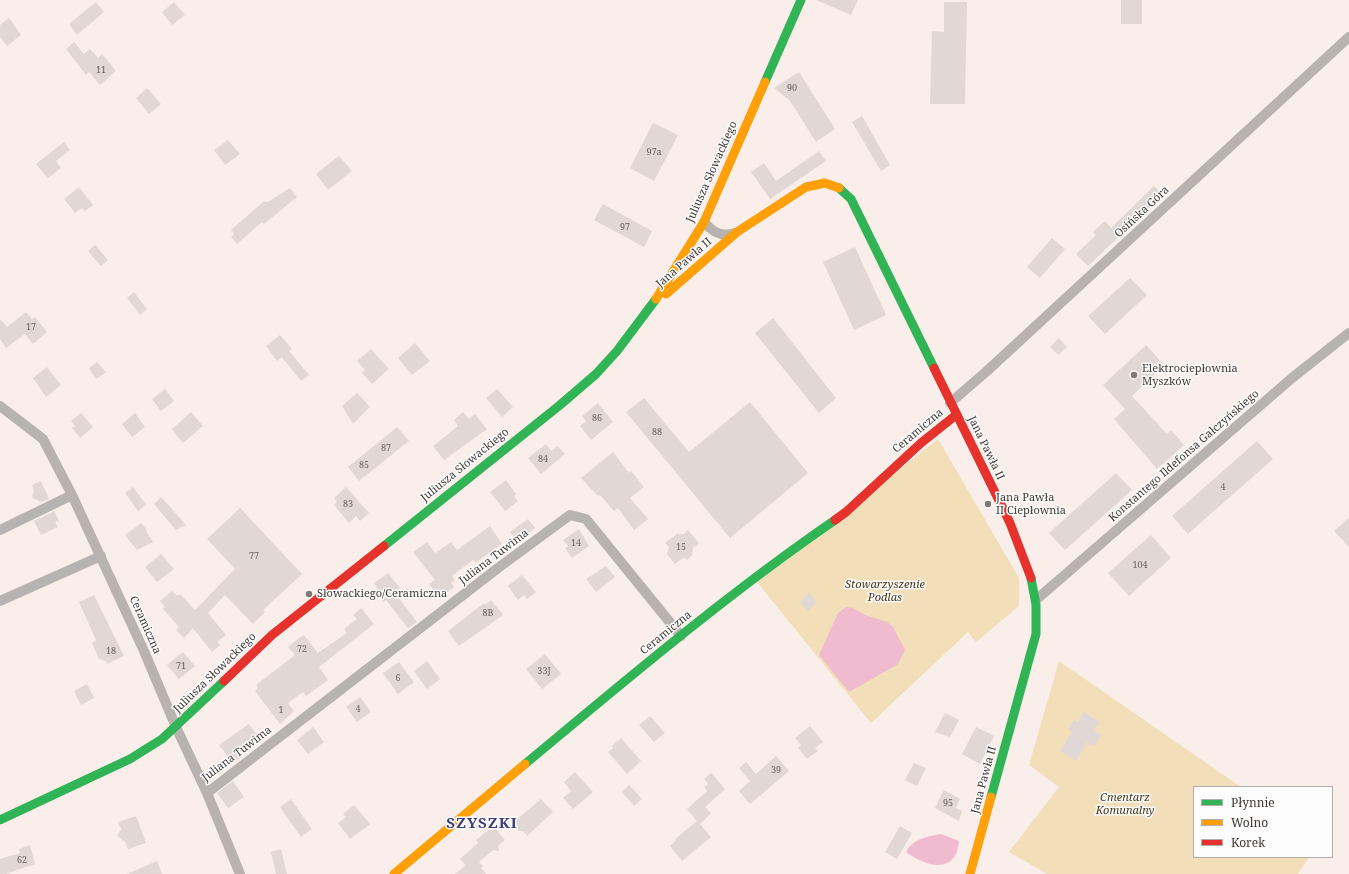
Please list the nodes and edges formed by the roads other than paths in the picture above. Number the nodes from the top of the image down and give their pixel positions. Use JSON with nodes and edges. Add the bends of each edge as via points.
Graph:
{"nodes":[{"id":1,"x":801,"y":0,"type":"edge"},
{"id":2,"x":1349,"y":37,"type":"edge"},
{"id":3,"x":704,"y":222,"type":"junction"},
{"id":4,"x":737,"y":232,"type":"junction"},
{"id":5,"x":647,"y":313,"type":"junction"},
{"id":6,"x":1349,"y":333,"type":"edge"},
{"id":7,"x":950,"y":403,"type":"junction"},
{"id":8,"x":0,"y":406,"type":"edge"},
{"id":9,"x":956,"y":415,"type":"junction"},
{"id":10,"x":72,"y":495,"type":"junction"},
{"id":11,"x":0,"y":530,"type":"edge"},
{"id":12,"x":100,"y":556,"type":"junction"},
{"id":13,"x":1036,"y":600,"type":"junction"},
{"id":14,"x":0,"y":601,"type":"edge"},
{"id":15,"x":681,"y":636,"type":"junction"},
{"id":16,"x":176,"y":727,"type":"junction"},
{"id":17,"x":207,"y":793,"type":"junction"},
{"id":18,"x":0,"y":820,"type":"edge"},
{"id":19,"x":240,"y":874,"type":"edge"},
{"id":20,"x":394,"y":874,"type":"edge"},
{"id":21,"x":970,"y":874,"type":"edge"}],
"edges":[{"from":1,"to":3,"type":"street","name":"Juliusza Słowackiego"},
{"from":2,"to":7,"type":"street","name":"Osińska Góra"},
{"from":3,"to":4,"type":"street","name":"Jana Pawła II","via":[[709,229],[718,234],[728,235]]},
{"from":3,"to":5,"type":"street","name":"Juliusza Słowackiego"},
{"from":4,"to":5,"type":"street","name":"Jana Pawła II"},
{"from":4,"to":7,"type":"street","name":"Jana Pawła II","via":[[815,183],[829,182],[845,191],[857,210]]},
{"from":5,"to":16,"type":"street","name":"Juliusza Słowackiego","via":[[605,365],[574,394],[272,635]]},
{"from":6,"to":13,"type":"street","name":"Konstantego Ildefonsa Gałczyńskiego","via":[[1286,383]]},
{"from":7,"to":9,"type":"street","name":"Jana Pawła II"},
{"from":8,"to":10,"type":"street","name":"Ceramiczna","via":[[43,439]]},
{"from":9,"to":13,"type":"street","name":"Jana Pawła II","via":[[1023,552]]},
{"from":9,"to":15,"type":"street","name":"Ceramiczna","via":[[921,443],[846,512],[771,564]]},
{"from":10,"to":11,"type":"street"},
{"from":10,"to":12,"type":"street","name":"Ceramiczna"},
{"from":12,"to":14,"type":"street"},
{"from":12,"to":16,"type":"street","name":"Ceramiczna"},
{"from":13,"to":21,"type":"street","name":"Jana Pawła II","via":[[1036,634]]},
{"from":15,"to":17,"type":"street","name":"Juliana Tuwima","via":[[586,519],[570,515]]},
{"from":15,"to":20,"type":"street","name":"Ceramiczna"},
{"from":16,"to":17,"type":"street","name":"Ceramiczna"},
{"from":16,"to":18,"type":"street","name":"Juliusza Słowackiego","via":[[134,757]]},
{"from":17,"to":19,"type":"street","name":"Ceramiczna"}]}
